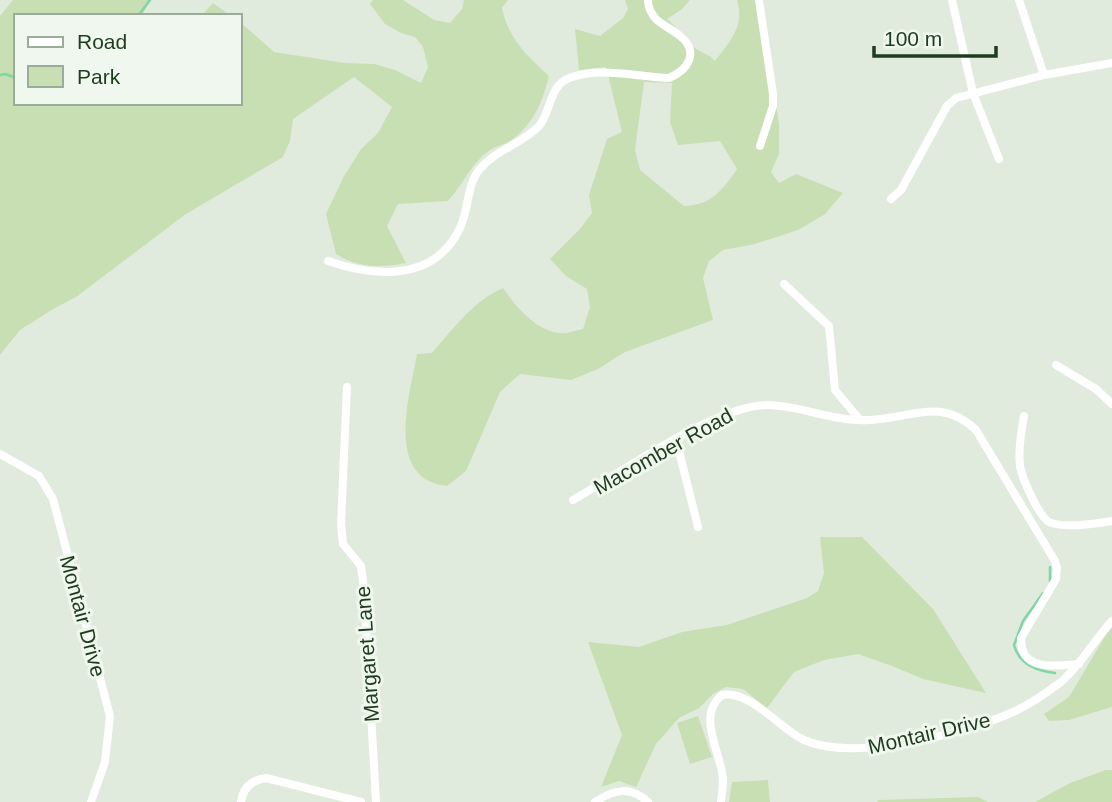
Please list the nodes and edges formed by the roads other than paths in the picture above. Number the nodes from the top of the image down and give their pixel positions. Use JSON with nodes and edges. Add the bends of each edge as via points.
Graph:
{"nodes":[{"id":1,"x":648,"y":0,"type":"edge"},
{"id":2,"x":759,"y":0,"type":"edge"},
{"id":3,"x":952,"y":0,"type":"edge"},
{"id":4,"x":1018,"y":0,"type":"edge"},
{"id":5,"x":1112,"y":62,"type":"edge"},
{"id":6,"x":1044,"y":75,"type":"junction"},
{"id":7,"x":973,"y":93,"type":"junction"},
{"id":8,"x":760,"y":146,"type":"dead end"},
{"id":9,"x":999,"y":159,"type":"dead end"},
{"id":10,"x":891,"y":199,"type":"dead end"},
{"id":11,"x":328,"y":261,"type":"dead end"},
{"id":12,"x":784,"y":284,"type":"dead end"},
{"id":13,"x":1056,"y":365,"type":"dead end"},
{"id":14,"x":347,"y":387,"type":"dead end"},
{"id":15,"x":1112,"y":404,"type":"edge"},
{"id":16,"x":1024,"y":416,"type":"dead end"},
{"id":17,"x":860,"y":420,"type":"junction"},
{"id":18,"x":676,"y":439,"type":"junction"},
{"id":19,"x":0,"y":454,"type":"edge"},
{"id":20,"x":573,"y":500,"type":"dead end"},
{"id":21,"x":1112,"y":522,"type":"edge"},
{"id":22,"x":698,"y":527,"type":"dead end"},
{"id":23,"x":1112,"y":621,"type":"edge"},
{"id":24,"x":1079,"y":664,"type":"junction"},
{"id":25,"x":91,"y":802,"type":"edge"},
{"id":26,"x":242,"y":802,"type":"edge"},
{"id":27,"x":361,"y":802,"type":"edge"},
{"id":28,"x":376,"y":802,"type":"edge"},
{"id":29,"x":595,"y":802,"type":"edge"},
{"id":30,"x":648,"y":802,"type":"edge"},
{"id":31,"x":721,"y":802,"type":"edge"}],
"edges":[{"from":1,"to":11,"type":"street","via":[[658,22],[684,38],[691,54],[688,66],[663,78],[606,72],[565,79],[556,88],[541,124],[478,172],[459,231],[441,253],[413,269],[388,274]]},
{"from":2,"to":8,"type":"street","via":[[773,94]]},
{"from":3,"to":7,"type":"street"},
{"from":4,"to":6,"type":"street"},
{"from":5,"to":6,"type":"street"},
{"from":6,"to":7,"type":"street"},
{"from":7,"to":9,"type":"street"},
{"from":7,"to":10,"type":"street","via":[[947,106],[901,190]]},
{"from":12,"to":17,"type":"street","via":[[829,326],[835,390]]},
{"from":13,"to":15,"type":"street"},
{"from":14,"to":28,"type":"street","name":"Margaret Lane","via":[[341,524],[343,544],[361,566],[364,589]]},
{"from":16,"to":21,"type":"street","via":[[1021,470],[1042,516],[1049,523]]},
{"from":17,"to":18,"type":"street","name":"Macomber Road","via":[[769,405],[733,410]]},
{"from":17,"to":24,"type":"street","name":"Macomber Road","via":[[927,410],[962,419],[976,430],[1057,568],[1051,590],[1021,638],[1023,653],[1035,664],[1049,667]]},
{"from":18,"to":20,"type":"street","name":"Macomber Road"},
{"from":18,"to":22,"type":"street"},
{"from":19,"to":25,"type":"street","name":"Montair Drive","via":[[38,476],[53,499],[110,716],[105,762]]},
{"from":23,"to":24,"type":"street"},
{"from":24,"to":31,"type":"street","name":"Montair Drive","via":[[1034,701],[1009,714],[881,747],[824,746],[803,739],[741,695],[722,695],[710,714],[723,780]]},
{"from":26,"to":27,"type":"street","via":[[248,786],[266,778]]},
{"from":29,"to":30,"type":"street","via":[[620,790],[634,792]]}]}
